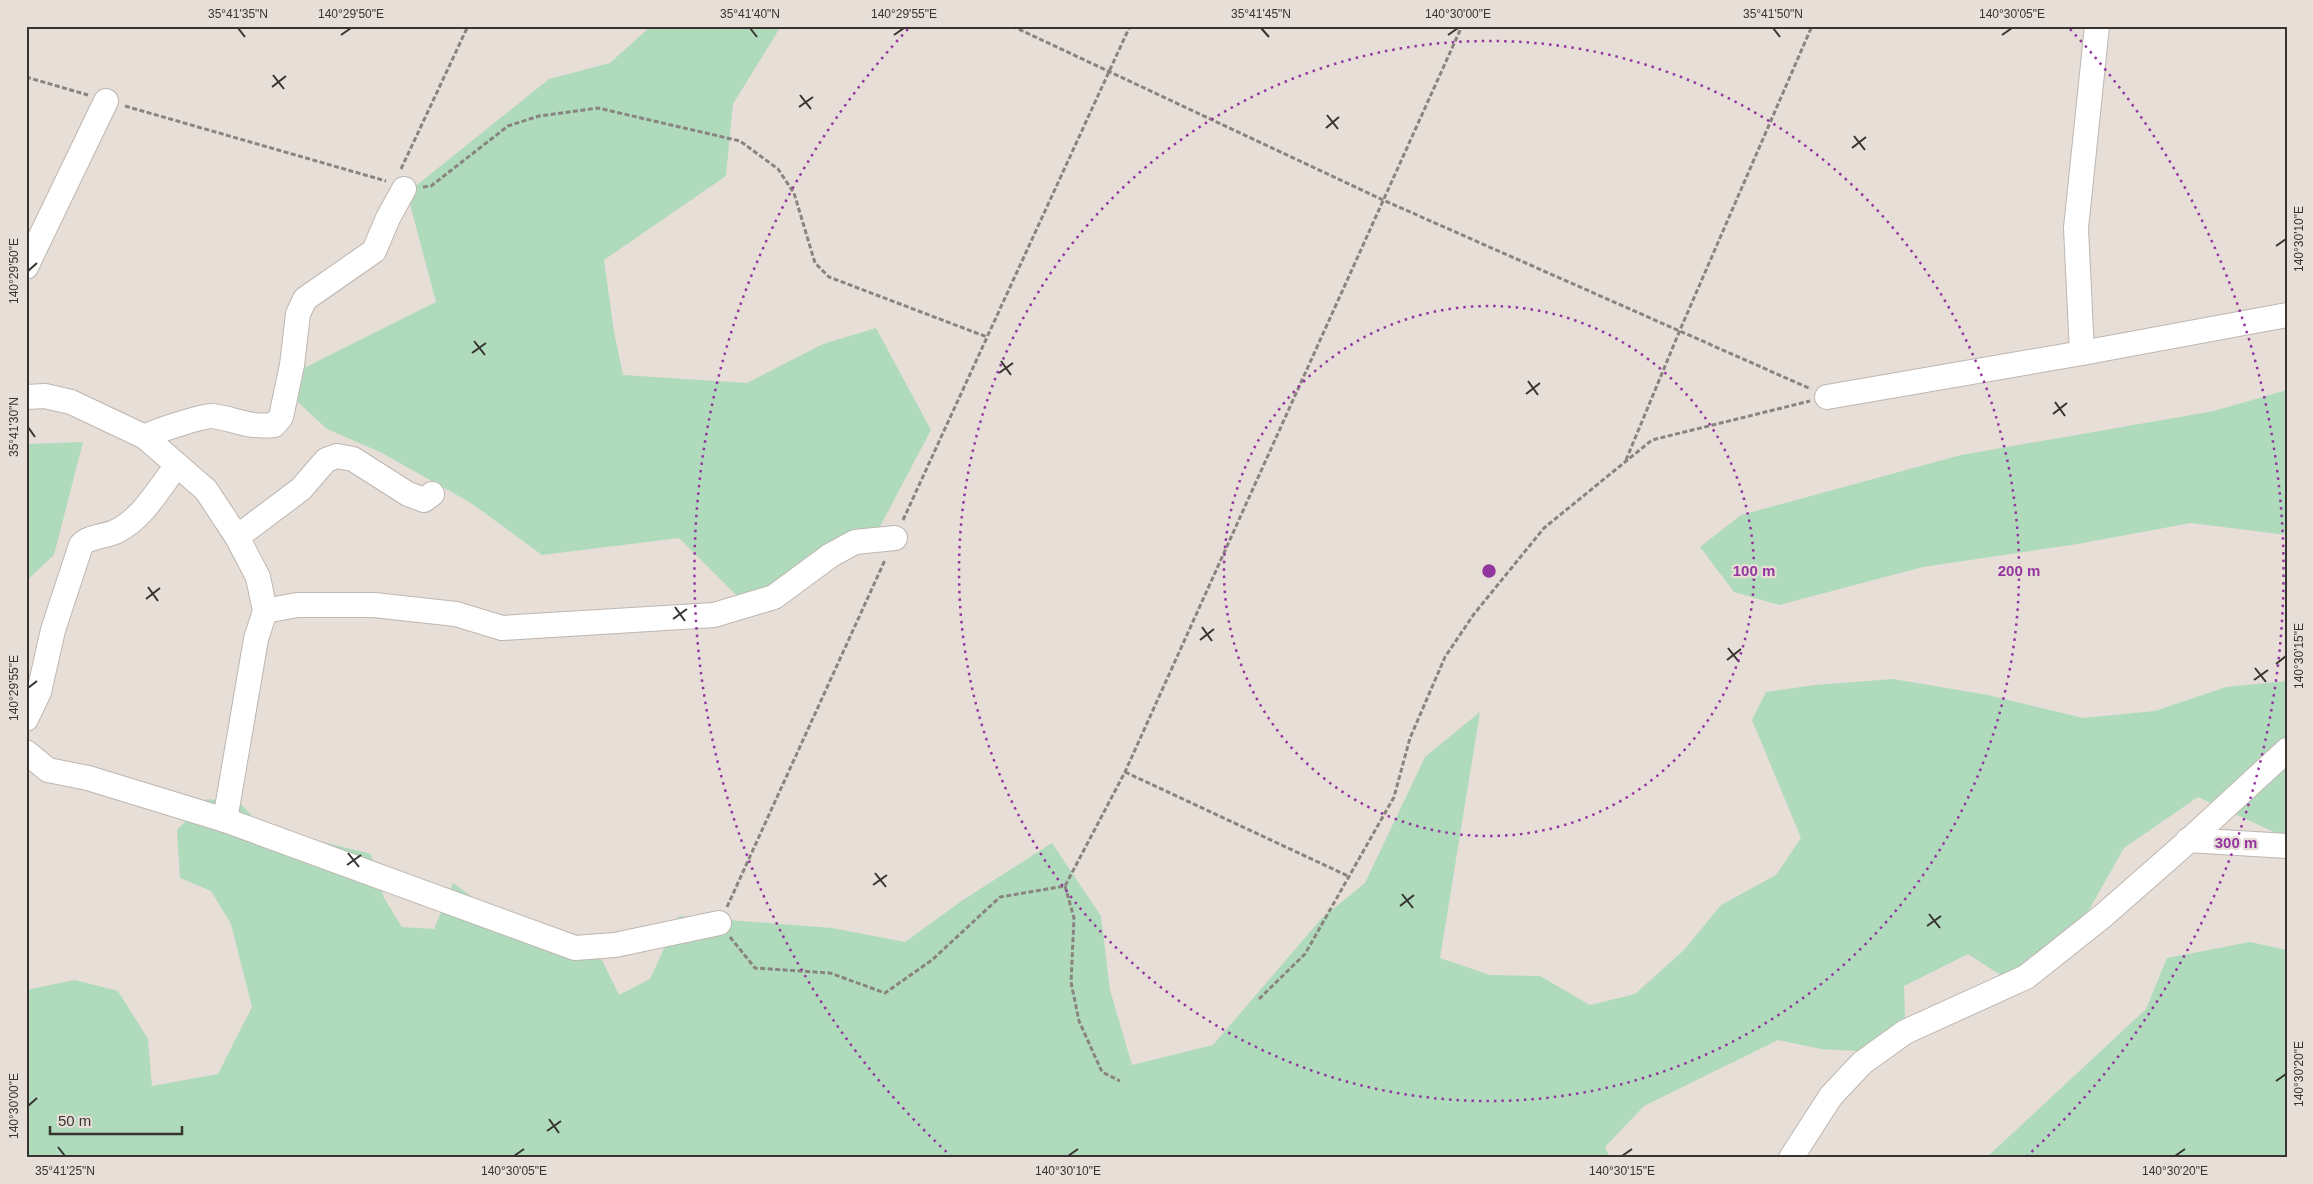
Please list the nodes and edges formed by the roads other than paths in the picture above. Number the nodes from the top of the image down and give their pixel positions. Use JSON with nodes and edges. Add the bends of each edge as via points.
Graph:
{"nodes":[{"id":1,"x":2097,"y":26,"type":"edge"},
{"id":2,"x":106,"y":101,"type":"road end"},
{"id":3,"x":399,"y":186,"type":"road end"},
{"id":4,"x":26,"y":267,"type":"edge"},
{"id":5,"x":2287,"y":315,"type":"edge"},
{"id":6,"x":2082,"y":353,"type":"junction"},
{"id":7,"x":26,"y":397,"type":"edge"},
{"id":8,"x":1827,"y":397,"type":"road end"},
{"id":9,"x":145,"y":437,"type":"junction"},
{"id":10,"x":177,"y":464,"type":"junction"},
{"id":11,"x":432,"y":494,"type":"dead end"},
{"id":12,"x":237,"y":537,"type":"junction"},
{"id":13,"x":895,"y":538,"type":"road end"},
{"id":14,"x":266,"y":611,"type":"junction"},
{"id":15,"x":26,"y":720,"type":"edge"},
{"id":16,"x":2287,"y":750,"type":"edge"},
{"id":17,"x":26,"y":752,"type":"edge"},
{"id":18,"x":225,"y":820,"type":"junction"},
{"id":19,"x":2188,"y":840,"type":"junction"},
{"id":20,"x":2287,"y":846,"type":"edge"},
{"id":21,"x":719,"y":923,"type":"road end"},
{"id":22,"x":1791,"y":1158,"type":"edge"}],
"edges":[{"from":1,"to":6,"type":"street","via":[[2076,228]]},
{"from":2,"to":4,"type":"street"},
{"from":3,"to":9,"type":"street","via":[[374,251],[305,299],[298,314],[281,417],[274,425],[256,427],[210,416],[153,431]]},
{"from":5,"to":6,"type":"street"},
{"from":6,"to":8,"type":"street"},
{"from":7,"to":9,"type":"street","via":[[45,396],[71,402]]},
{"from":9,"to":10,"type":"street"},
{"from":10,"to":12,"type":"street","via":[[206,490]]},
{"from":10,"to":15,"type":"street","via":[[138,516],[117,531],[81,545],[53,630],[39,692]]},
{"from":11,"to":12,"type":"street","via":[[424,500],[408,494],[353,459],[337,456],[326,460],[301,489]]},
{"from":12,"to":14,"type":"street","via":[[258,577]]},
{"from":13,"to":14,"type":"street","via":[[856,542],[831,555],[774,597],[714,615],[502,628],[456,614],[374,605],[297,605]]},
{"from":14,"to":18,"type":"street","via":[[256,639]]},
{"from":16,"to":19,"type":"street"},
{"from":17,"to":18,"type":"street","via":[[48,770],[88,778]]},
{"from":18,"to":21,"type":"street","via":[[575,948],[615,945]]},
{"from":19,"to":20,"type":"street"},
{"from":19,"to":22,"type":"street","via":[[2104,915],[2026,977],[1906,1032],[1862,1063],[1831,1096]]}]}
